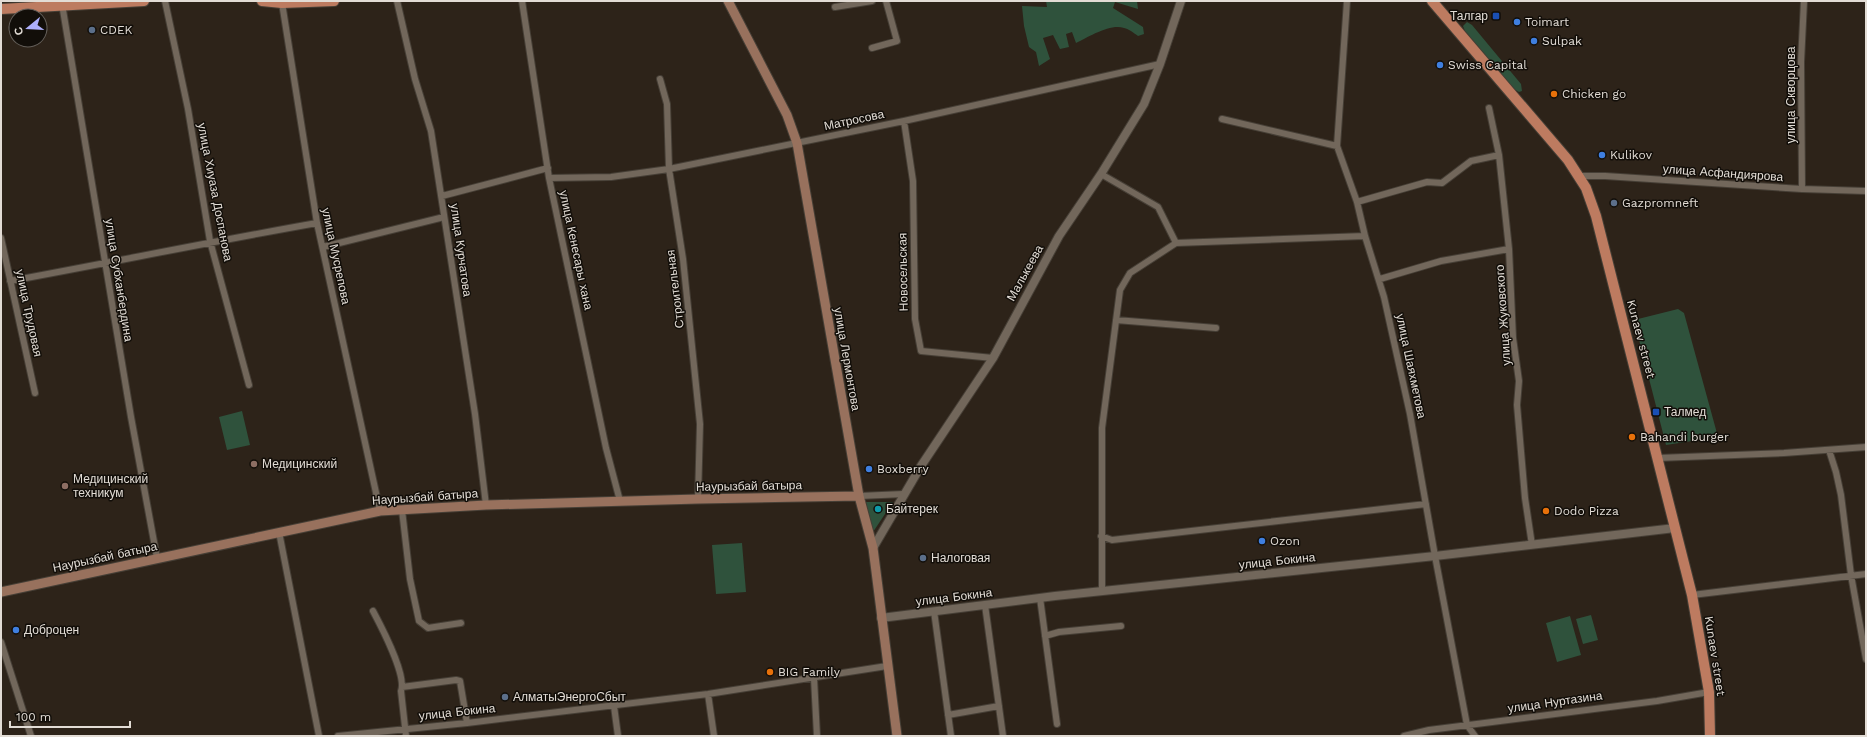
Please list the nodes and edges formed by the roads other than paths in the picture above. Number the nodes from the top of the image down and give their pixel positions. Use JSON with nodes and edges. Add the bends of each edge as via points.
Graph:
{"nodes":[{"id":1,"x":144,"y":1,"type":"edge"},
{"id":2,"x":165,"y":1,"type":"edge"},
{"id":3,"x":262,"y":1,"type":"edge"},
{"id":4,"x":334,"y":1,"type":"edge"},
{"id":5,"x":397,"y":1,"type":"edge"},
{"id":6,"x":522,"y":1,"type":"edge"},
{"id":7,"x":728,"y":1,"type":"edge"},
{"id":8,"x":872,"y":1,"type":"edge"},
{"id":9,"x":886,"y":1,"type":"edge"},
{"id":10,"x":1181,"y":1,"type":"edge"},
{"id":11,"x":1347,"y":1,"type":"edge"},
{"id":12,"x":1432,"y":1,"type":"edge"},
{"id":13,"x":1804,"y":1,"type":"edge"},
{"id":14,"x":282,"y":3,"type":"junction"},
{"id":15,"x":62,"y":4,"type":"junction"},
{"id":16,"x":835,"y":7,"type":"dead end"},
{"id":17,"x":1,"y":9,"type":"edge"},
{"id":18,"x":872,"y":48,"type":"dead end"},
{"id":19,"x":1160,"y":64,"type":"junction"},
{"id":20,"x":660,"y":79,"type":"dead end"},
{"id":21,"x":1489,"y":108,"type":"dead end"},
{"id":22,"x":1222,"y":119,"type":"dead end"},
{"id":23,"x":904,"y":121,"type":"junction"},
{"id":24,"x":797,"y":143,"type":"junction"},
{"id":25,"x":1337,"y":146,"type":"junction"},
{"id":26,"x":1499,"y":155,"type":"junction"},
{"id":27,"x":548,"y":168,"type":"junction"},
{"id":28,"x":669,"y":169,"type":"junction"},
{"id":29,"x":1101,"y":174,"type":"junction"},
{"id":30,"x":1579,"y":176,"type":"junction"},
{"id":31,"x":550,"y":178,"type":"junction"},
{"id":32,"x":1802,"y":189,"type":"junction"},
{"id":33,"x":1866,"y":191,"type":"edge"},
{"id":34,"x":442,"y":196,"type":"junction"},
{"id":35,"x":1357,"y":202,"type":"junction"},
{"id":36,"x":444,"y":217,"type":"junction"},
{"id":37,"x":317,"y":223,"type":"junction"},
{"id":38,"x":1365,"y":236,"type":"junction"},
{"id":39,"x":1,"y":238,"type":"edge"},
{"id":40,"x":210,"y":241,"type":"junction"},
{"id":41,"x":1176,"y":243,"type":"junction"},
{"id":42,"x":323,"y":247,"type":"junction"},
{"id":43,"x":1509,"y":249,"type":"junction"},
{"id":44,"x":3,"y":256,"type":"edge"},
{"id":45,"x":105,"y":264,"type":"junction"},
{"id":46,"x":1380,"y":279,"type":"junction"},
{"id":47,"x":10,"y":281,"type":"junction"},
{"id":48,"x":1116,"y":320,"type":"junction"},
{"id":49,"x":1216,"y":328,"type":"dead end"},
{"id":50,"x":992,"y":358,"type":"junction"},
{"id":51,"x":249,"y":385,"type":"dead end"},
{"id":52,"x":35,"y":393,"type":"dead end"},
{"id":53,"x":1866,"y":447,"type":"edge"},
{"id":54,"x":1829,"y":450,"type":"junction"},
{"id":55,"x":1658,"y":458,"type":"junction"},
{"id":56,"x":904,"y":494,"type":"junction"},
{"id":57,"x":859,"y":496,"type":"junction"},
{"id":58,"x":698,"y":499,"type":"junction"},
{"id":59,"x":620,"y":501,"type":"junction"},
{"id":60,"x":1426,"y":504,"type":"junction"},
{"id":61,"x":486,"y":505,"type":"junction"},
{"id":62,"x":402,"y":510,"type":"junction"},
{"id":63,"x":380,"y":511,"type":"junction"},
{"id":64,"x":1675,"y":528,"type":"junction"},
{"id":65,"x":280,"y":532,"type":"junction"},
{"id":66,"x":1101,"y":536,"type":"junction"},
{"id":67,"x":1532,"y":545,"type":"junction"},
{"id":68,"x":873,"y":548,"type":"junction"},
{"id":69,"x":1435,"y":556,"type":"junction"},
{"id":70,"x":157,"y":558,"type":"junction"},
{"id":71,"x":1866,"y":574,"type":"edge"},
{"id":72,"x":1851,"y":575,"type":"junction"},
{"id":73,"x":1102,"y":591,"type":"junction"},
{"id":74,"x":1,"y":592,"type":"edge"},
{"id":75,"x":1692,"y":595,"type":"junction"},
{"id":76,"x":1040,"y":598,"type":"junction"},
{"id":77,"x":985,"y":605,"type":"junction"},
{"id":78,"x":373,"y":610,"type":"dead end"},
{"id":79,"x":934,"y":611,"type":"junction"},
{"id":80,"x":881,"y":618,"type":"junction"},
{"id":81,"x":461,"y":623,"type":"dead end"},
{"id":82,"x":1121,"y":626,"type":"dead end"},
{"id":83,"x":1045,"y":636,"type":"junction"},
{"id":84,"x":1,"y":642,"type":"edge"},
{"id":85,"x":1866,"y":659,"type":"edge"},
{"id":86,"x":887,"y":666,"type":"junction"},
{"id":87,"x":814,"y":678,"type":"junction"},
{"id":88,"x":402,"y":688,"type":"junction"},
{"id":89,"x":1709,"y":692,"type":"junction"},
{"id":90,"x":708,"y":694,"type":"junction"},
{"id":91,"x":614,"y":706,"type":"junction"},
{"id":92,"x":999,"y":706,"type":"junction"},
{"id":93,"x":948,"y":716,"type":"junction"},
{"id":94,"x":467,"y":723,"type":"junction"},
{"id":95,"x":1057,"y":724,"type":"dead end"},
{"id":96,"x":1467,"y":725,"type":"junction"},
{"id":97,"x":406,"y":733,"type":"edge"},
{"id":98,"x":1412,"y":735,"type":"edge"},
{"id":99,"x":31,"y":736,"type":"edge"},
{"id":100,"x":319,"y":736,"type":"edge"},
{"id":101,"x":338,"y":736,"type":"edge"},
{"id":102,"x":618,"y":736,"type":"edge"},
{"id":103,"x":714,"y":736,"type":"edge"},
{"id":104,"x":817,"y":736,"type":"edge"},
{"id":105,"x":897,"y":736,"type":"edge"},
{"id":106,"x":951,"y":736,"type":"edge"},
{"id":107,"x":1002,"y":736,"type":"edge"},
{"id":108,"x":1404,"y":736,"type":"edge"},
{"id":109,"x":1475,"y":736,"type":"edge"},
{"id":110,"x":1710,"y":736,"type":"edge"}],
"edges":[{"from":1,"to":15,"type":"main road"},
{"from":2,"to":40,"type":"street","name":"улица Хиуаза Доспанова","via":[[188,109]]},
{"from":3,"to":14,"type":"main road"},
{"from":4,"to":14,"type":"main road"},
{"from":5,"to":34,"type":"street","name":"улица Курчатова","via":[[431,131]]},
{"from":6,"to":27,"type":"street","name":"улица Кенесары хана"},
{"from":7,"to":24,"type":"main road","name":"улица Лермонтова","via":[[787,116]]},
{"from":8,"to":16,"type":"street"},
{"from":9,"to":18,"type":"street","via":[[897,41]]},
{"from":10,"to":19,"type":"street","name":"Малькеева"},
{"from":11,"to":25,"type":"street","name":"улица Шаяхметова"},
{"from":12,"to":30,"type":"main road","name":"Kunaev street"},
{"from":13,"to":32,"type":"street","name":"улица Скворцова","via":[[1801,62]]},
{"from":14,"to":37,"type":"street","name":"улица Мусрепова"},
{"from":15,"to":17,"type":"main road"},
{"from":15,"to":45,"type":"street","name":"улица Субханбердина"},
{"from":19,"to":23,"type":"street","name":"Матросова"},
{"from":19,"to":29,"type":"street","name":"Малькеева","via":[[1144,104]]},
{"from":20,"to":28,"type":"street","name":"Строительная","via":[[667,104]]},
{"from":21,"to":26,"type":"street","name":"улица Жуковского"},
{"from":22,"to":25,"type":"street"},
{"from":23,"to":24,"type":"street","name":"Матросова"},
{"from":23,"to":50,"type":"street","name":"Новосельская","via":[[913,181],[915,319],[921,351]]},
{"from":24,"to":28,"type":"street","name":"Матросова"},
{"from":24,"to":57,"type":"main road","name":"улица Лермонтова"},
{"from":25,"to":35,"type":"street","name":"улица Шаяхметова"},
{"from":26,"to":35,"type":"street","via":[[1471,161],[1442,183],[1427,182]]},
{"from":26,"to":43,"type":"street","name":"улица Жуковского"},
{"from":27,"to":31,"type":"street","name":"улица Кенесары хана"},
{"from":27,"to":34,"type":"street"},
{"from":28,"to":31,"type":"street","name":"Матросова","via":[[611,177]]},
{"from":28,"to":58,"type":"street","name":"Строительная","via":[[683,259],[700,424]]},
{"from":29,"to":41,"type":"street","via":[[1158,207]]},
{"from":29,"to":50,"type":"street","name":"Малькеева","via":[[1059,236]]},
{"from":30,"to":32,"type":"street","name":"улица Асфандиярова"},
{"from":30,"to":55,"type":"main road","name":"Kunaev street","via":[[1596,216]]},
{"from":31,"to":59,"type":"street","name":"улица Кенесары хана","via":[[606,448]]},
{"from":32,"to":33,"type":"street","name":"улица Асфандиярова"},
{"from":34,"to":36,"type":"street","name":"улица Курчатова"},
{"from":35,"to":38,"type":"street","name":"улица Шаяхметова"},
{"from":36,"to":42,"type":"street"},
{"from":36,"to":61,"type":"street","name":"улица Курчатова","via":[[475,414]]},
{"from":37,"to":40,"type":"street"},
{"from":37,"to":42,"type":"street","name":"улица Мусрепова"},
{"from":38,"to":41,"type":"street"},
{"from":38,"to":46,"type":"street","name":"улица Шаяхметова"},
{"from":39,"to":44,"type":"street","name":"улица Трудовая"},
{"from":40,"to":45,"type":"street"},
{"from":40,"to":51,"type":"street","name":"улица Хиуаза Доспанова"},
{"from":41,"to":48,"type":"street","via":[[1130,273],[1120,290]]},
{"from":42,"to":63,"type":"street","name":"улица Мусрепова"},
{"from":43,"to":46,"type":"street","via":[[1440,261]]},
{"from":43,"to":67,"type":"street","name":"улица Жуковского","via":[[1513,338],[1519,381],[1518,412],[1525,498]]},
{"from":44,"to":47,"type":"street","name":"улица Трудовая"},
{"from":45,"to":47,"type":"street"},
{"from":45,"to":70,"type":"street","name":"улица Субханбердина"},
{"from":46,"to":60,"type":"street","name":"улица Шаяхметова","via":[[1410,414]]},
{"from":47,"to":52,"type":"street","name":"улица Трудовая"},
{"from":48,"to":49,"type":"street"},
{"from":48,"to":66,"type":"street","via":[[1102,428]]},
{"from":50,"to":56,"type":"street","name":"Малькеева"},
{"from":53,"to":54,"type":"street"},
{"from":54,"to":55,"type":"street"},
{"from":54,"to":72,"type":"street","via":[[1841,495]]},
{"from":55,"to":64,"type":"main road","name":"Kunaev street"},
{"from":56,"to":57,"type":"street"},
{"from":56,"to":68,"type":"street","name":"Малькеева"},
{"from":57,"to":58,"type":"main road","name":"Наурызбай батыра"},
{"from":57,"to":68,"type":"main road","name":"улица Лермонтова"},
{"from":58,"to":59,"type":"main road","name":"Наурызбай батыра"},
{"from":59,"to":61,"type":"main road","name":"Наурызбай батыра"},
{"from":60,"to":66,"type":"street","via":[[1112,540]]},
{"from":60,"to":69,"type":"street","name":"улица Шаяхметова"},
{"from":61,"to":62,"type":"main road","name":"Наурызбай батыра"},
{"from":62,"to":63,"type":"main road","name":"Наурызбай батыра"},
{"from":62,"to":81,"type":"street","via":[[410,580],[419,621],[428,628]]},
{"from":63,"to":65,"type":"main road","name":"Наурызбай батыра"},
{"from":64,"to":67,"type":"street","name":"улица Бокина"},
{"from":64,"to":75,"type":"main road","name":"Kunaev street"},
{"from":65,"to":70,"type":"main road","name":"Наурызбай батыра"},
{"from":65,"to":100,"type":"street"},
{"from":66,"to":73,"type":"street"},
{"from":67,"to":69,"type":"street","name":"улица Бокина"},
{"from":68,"to":80,"type":"main road","name":"улица Лермонтова"},
{"from":69,"to":73,"type":"street","name":"улица Бокина"},
{"from":69,"to":96,"type":"street","name":"улица Шаяхметова"},
{"from":70,"to":74,"type":"main road","name":"Наурызбай батыра"},
{"from":71,"to":72,"type":"street"},
{"from":72,"to":75,"type":"street"},
{"from":72,"to":85,"type":"street"},
{"from":73,"to":76,"type":"street","name":"улица Бокина"},
{"from":75,"to":89,"type":"main road","name":"Kunaev street"},
{"from":76,"to":77,"type":"street","name":"улица Бокина"},
{"from":76,"to":83,"type":"street"},
{"from":77,"to":79,"type":"street","name":"улица Бокина"},
{"from":77,"to":92,"type":"street"},
{"from":78,"to":88,"type":"street","via":[[391,646]]},
{"from":79,"to":80,"type":"street","name":"улица Бокина"},
{"from":79,"to":93,"type":"street"},
{"from":80,"to":86,"type":"main road","name":"улица Лермонтова"},
{"from":82,"to":83,"type":"street","via":[[1059,632]]},
{"from":83,"to":95,"type":"street"},
{"from":84,"to":99,"type":"street"},
{"from":86,"to":87,"type":"street","name":"улица Бокина"},
{"from":86,"to":105,"type":"main road","name":"улица Лермонтова"},
{"from":87,"to":90,"type":"street","name":"улица Бокина"},
{"from":87,"to":104,"type":"street"},
{"from":88,"to":94,"type":"street","via":[[460,681]]},
{"from":88,"to":97,"type":"street"},
{"from":89,"to":96,"type":"street","name":"улица Нуртазина"},
{"from":89,"to":110,"type":"main road","name":"Kunaev street"},
{"from":90,"to":91,"type":"street","name":"улица Бокина"},
{"from":90,"to":103,"type":"street"},
{"from":91,"to":94,"type":"street","name":"улица Бокина"},
{"from":91,"to":102,"type":"street"},
{"from":92,"to":93,"type":"street"},
{"from":92,"to":107,"type":"street"},
{"from":93,"to":106,"type":"street"},
{"from":94,"to":97,"type":"street","name":"улица Бокина"},
{"from":96,"to":98,"type":"street","name":"улица Нуртазина"},
{"from":96,"to":109,"type":"street","name":"улица Шаяхметова"},
{"from":97,"to":101,"type":"street","name":"улица Бокина","via":[[375,731]]},
{"from":98,"to":108,"type":"street","name":"улица Нуртазина"}]}
